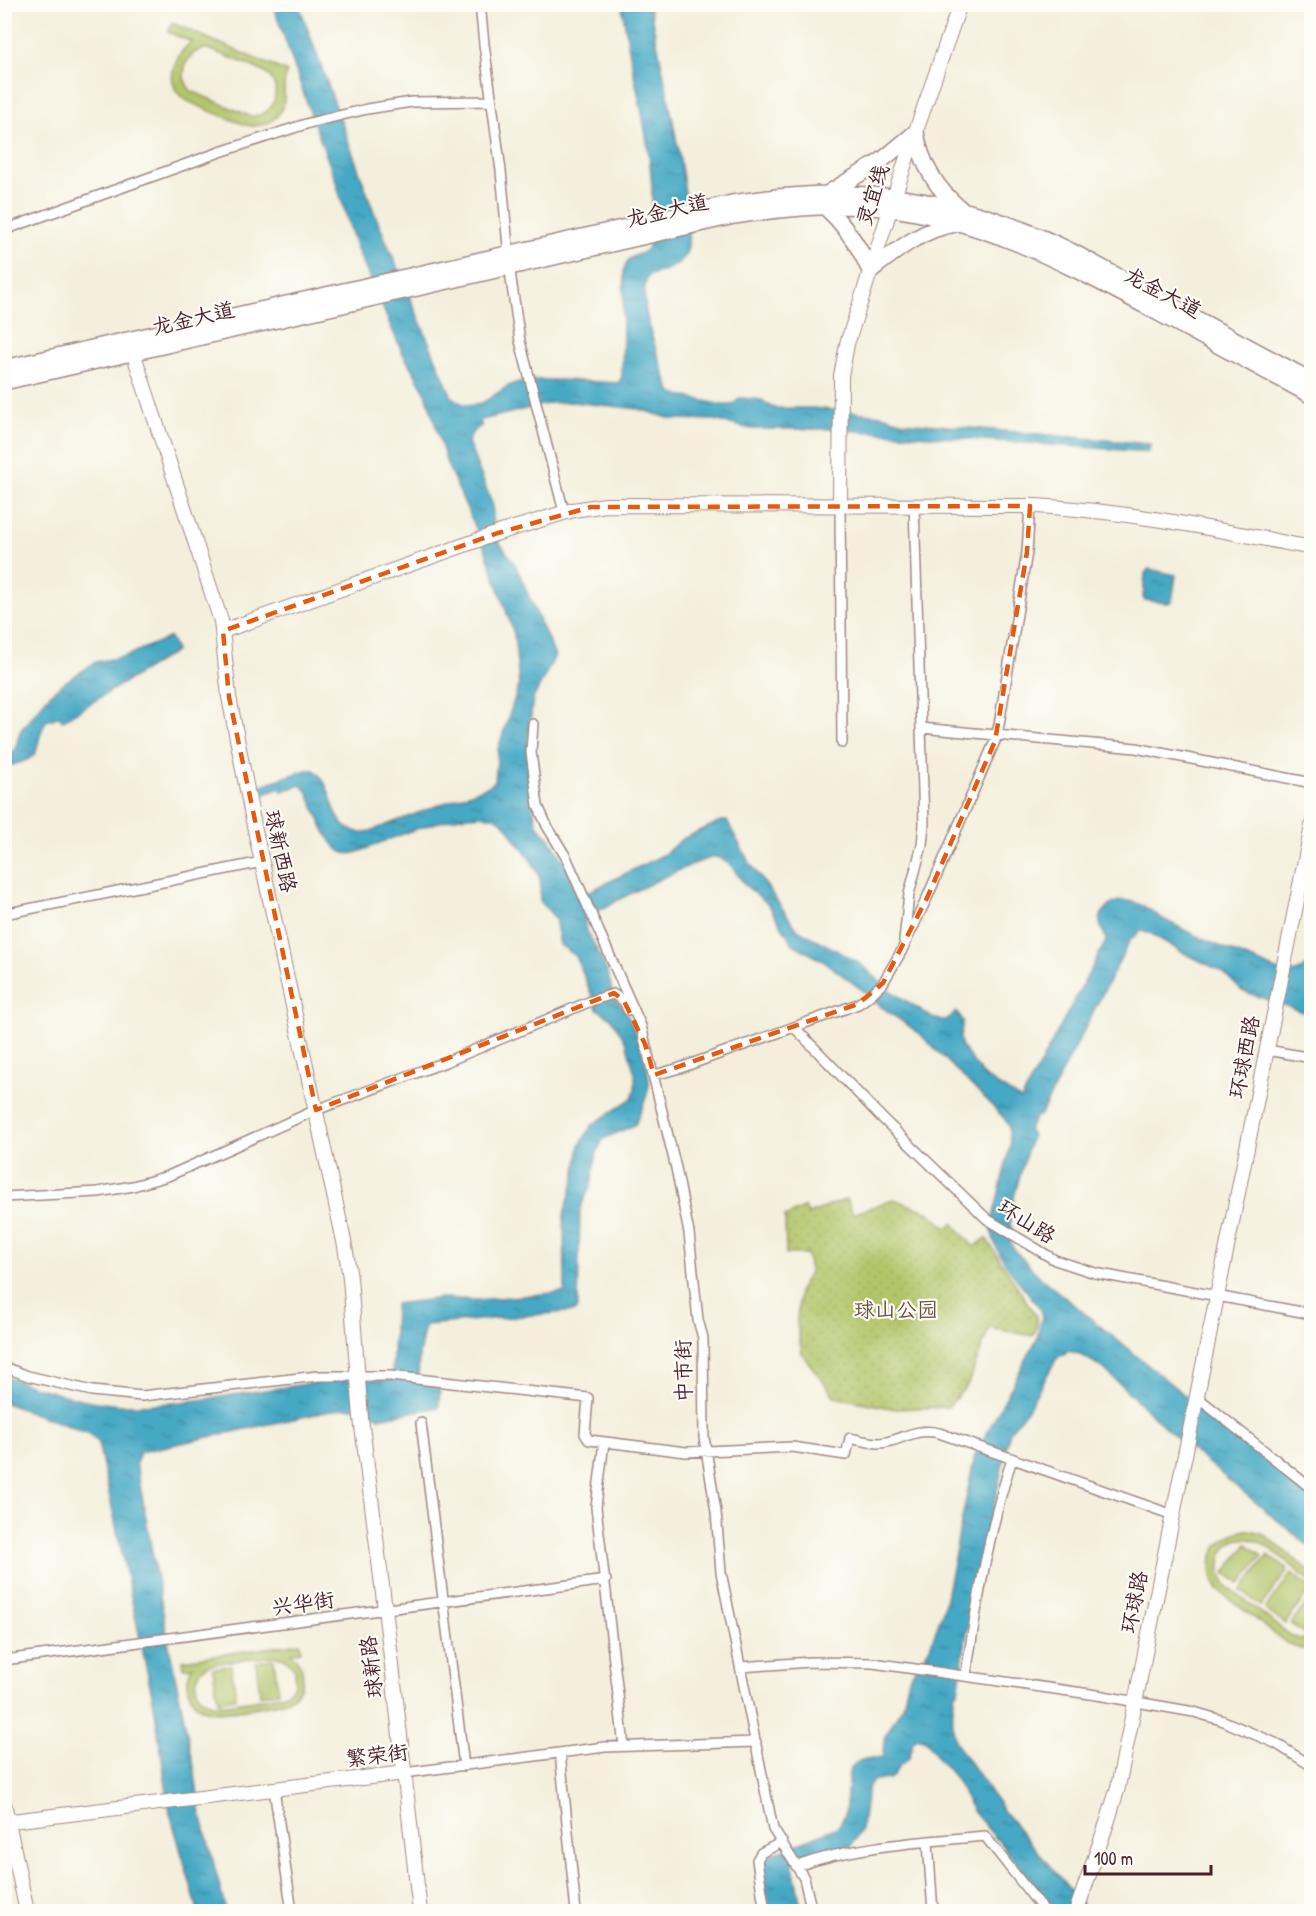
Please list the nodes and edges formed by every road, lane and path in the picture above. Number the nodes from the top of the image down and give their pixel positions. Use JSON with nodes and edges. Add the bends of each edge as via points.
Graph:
{"nodes":[{"id":1,"x":480,"y":4,"type":"edge"},
{"id":2,"x":960,"y":4,"type":"edge"},
{"id":3,"x":491,"y":101,"type":"junction"},
{"id":4,"x":916,"y":132,"type":"junction"},
{"id":5,"x":826,"y":200,"type":"junction"},
{"id":6,"x":892,"y":203,"type":"junction"},
{"id":7,"x":962,"y":217,"type":"junction"},
{"id":8,"x":4,"y":230,"type":"edge"},
{"id":9,"x":509,"y":261,"type":"junction"},
{"id":10,"x":870,"y":271,"type":"junction"},
{"id":11,"x":131,"y":347,"type":"junction"},
{"id":12,"x":4,"y":368,"type":"edge"},
{"id":13,"x":1311,"y":381,"type":"edge"},
{"id":14,"x":4,"y":382,"type":"edge"},
{"id":15,"x":1311,"y":396,"type":"edge"},
{"id":16,"x":840,"y":505,"type":"junction"},
{"id":17,"x":914,"y":505,"type":"junction"},
{"id":18,"x":1030,"y":506,"type":"junction"},
{"id":19,"x":564,"y":513,"type":"junction"},
{"id":20,"x":1311,"y":549,"type":"edge"},
{"id":21,"x":223,"y":631,"type":"junction"},
{"id":22,"x":533,"y":724,"type":"dead end"},
{"id":23,"x":921,"y":728,"type":"junction"},
{"id":24,"x":997,"y":734,"type":"junction"},
{"id":25,"x":842,"y":743,"type":"dead end"},
{"id":26,"x":1311,"y":783,"type":"edge"},
{"id":27,"x":1311,"y":826,"type":"edge"},
{"id":28,"x":262,"y":861,"type":"junction"},
{"id":29,"x":4,"y":914,"type":"edge"},
{"id":30,"x":904,"y":947,"type":"junction"},
{"id":31,"x":794,"y":1027,"type":"junction"},
{"id":32,"x":645,"y":1044,"type":"junction"},
{"id":33,"x":1267,"y":1050,"type":"junction"},
{"id":34,"x":1311,"y":1058,"type":"edge"},
{"id":35,"x":654,"y":1075,"type":"junction"},
{"id":36,"x":316,"y":1110,"type":"junction"},
{"id":37,"x":4,"y":1197,"type":"edge"},
{"id":38,"x":1217,"y":1296,"type":"junction"},
{"id":39,"x":1311,"y":1314,"type":"edge"},
{"id":40,"x":4,"y":1367,"type":"edge"},
{"id":41,"x":357,"y":1376,"type":"junction"},
{"id":42,"x":1197,"y":1398,"type":"junction"},
{"id":43,"x":421,"y":1423,"type":"dead end"},
{"id":44,"x":604,"y":1442,"type":"junction"},
{"id":45,"x":705,"y":1451,"type":"junction"},
{"id":46,"x":1009,"y":1458,"type":"junction"},
{"id":47,"x":1311,"y":1489,"type":"edge"},
{"id":48,"x":1173,"y":1515,"type":"junction"},
{"id":49,"x":606,"y":1580,"type":"junction"},
{"id":50,"x":443,"y":1602,"type":"junction"},
{"id":51,"x":385,"y":1610,"type":"junction"},
{"id":52,"x":4,"y":1660,"type":"edge"},
{"id":53,"x":741,"y":1667,"type":"junction"},
{"id":54,"x":965,"y":1675,"type":"junction"},
{"id":55,"x":1135,"y":1701,"type":"junction"},
{"id":56,"x":756,"y":1742,"type":"junction"},
{"id":57,"x":624,"y":1746,"type":"junction"},
{"id":58,"x":560,"y":1753,"type":"junction"},
{"id":59,"x":464,"y":1766,"type":"junction"},
{"id":60,"x":1311,"y":1766,"type":"edge"},
{"id":61,"x":404,"y":1773,"type":"junction"},
{"id":62,"x":274,"y":1789,"type":"junction"},
{"id":63,"x":4,"y":1803,"type":"edge"},
{"id":64,"x":7,"y":1822,"type":"edge"},
{"id":65,"x":928,"y":1842,"type":"junction"},
{"id":66,"x":782,"y":1844,"type":"junction"},
{"id":67,"x":796,"y":1864,"type":"junction"},
{"id":68,"x":27,"y":1911,"type":"edge"},
{"id":69,"x":292,"y":1911,"type":"edge"},
{"id":70,"x":420,"y":1911,"type":"edge"},
{"id":71,"x":576,"y":1911,"type":"edge"},
{"id":72,"x":765,"y":1911,"type":"edge"},
{"id":73,"x":812,"y":1911,"type":"edge"},
{"id":74,"x":933,"y":1911,"type":"edge"},
{"id":75,"x":1045,"y":1911,"type":"edge"},
{"id":76,"x":1076,"y":1911,"type":"edge"}],
"edges":[{"from":1,"to":3,"type":"street"},
{"from":2,"to":4,"type":"street","name":"灵宜线"},
{"from":3,"to":8,"type":"street","via":[[412,102],[309,123]]},
{"from":3,"to":9,"type":"street"},
{"from":4,"to":5,"type":"main road"},
{"from":4,"to":6,"type":"street","name":"灵宜线"},
{"from":4,"to":7,"type":"main road","via":[[933,180]]},
{"from":5,"to":6,"type":"main road","name":"龙金大道"},
{"from":5,"to":9,"type":"main road","name":"龙金大道","via":[[762,212],[695,218]]},
{"from":5,"to":10,"type":"main road","via":[[854,238]]},
{"from":6,"to":7,"type":"main road","name":"龙金大道","via":[[926,215]]},
{"from":6,"to":10,"type":"street","name":"灵宜线"},
{"from":7,"to":10,"type":"main road","via":[[916,238]]},
{"from":7,"to":13,"type":"main road","name":"龙金大道","via":[[1016,227],[1062,247]]},
{"from":7,"to":15,"type":"main road","name":"龙金大道","via":[[1064,263]]},
{"from":9,"to":11,"type":"main road","name":"龙金大道"},
{"from":9,"to":19,"type":"street","via":[[520,341]]},
{"from":10,"to":16,"type":"street","name":"灵宜线","via":[[841,376]]},
{"from":11,"to":12,"type":"main road","name":"龙金大道"},
{"from":11,"to":14,"type":"main road","name":"龙金大道"},
{"from":11,"to":21,"type":"street","name":"球新西路"},
{"from":16,"to":17,"type":"street"},
{"from":16,"to":19,"type":"street","via":[[622,505]]},
{"from":16,"to":25,"type":"street"},
{"from":17,"to":18,"type":"street"},
{"from":17,"to":23,"type":"street"},
{"from":18,"to":20,"type":"street","via":[[1152,517]]},
{"from":18,"to":24,"type":"street","via":[[1027,552]]},
{"from":19,"to":21,"type":"street"},
{"from":21,"to":28,"type":"street","name":"球新西路","via":[[229,697]]},
{"from":22,"to":32,"type":"street","via":[[531,752],[538,806],[593,916],[641,1026]]},
{"from":23,"to":24,"type":"street"},
{"from":23,"to":30,"type":"street","via":[[924,831],[909,894]]},
{"from":24,"to":26,"type":"street","via":[[1136,748]]},
{"from":24,"to":30,"type":"street"},
{"from":27,"to":33,"type":"street","name":"环球西路"},
{"from":28,"to":29,"type":"street"},
{"from":28,"to":36,"type":"street","name":"球新西路"},
{"from":30,"to":31,"type":"street","via":[[883,983],[868,997]]},
{"from":31,"to":35,"type":"street"},
{"from":31,"to":38,"type":"street","name":"环山路","via":[[987,1219],[1014,1237],[1054,1260],[1080,1269]]},
{"from":32,"to":35,"type":"street","name":"中市街"},
{"from":32,"to":36,"type":"street","via":[[624,1001],[613,994]]},
{"from":33,"to":34,"type":"street"},
{"from":33,"to":38,"type":"street","name":"环球西路"},
{"from":35,"to":45,"type":"street","name":"中市街","via":[[693,1261],[703,1338]]},
{"from":36,"to":37,"type":"street","via":[[150,1182],[98,1192]]},
{"from":36,"to":41,"type":"street","name":"球新西路","via":[[345,1246]]},
{"from":38,"to":39,"type":"street","name":"环山路"},
{"from":38,"to":42,"type":"street","name":"环球路"},
{"from":40,"to":41,"type":"street","via":[[92,1391],[142,1396],[299,1377]]},
{"from":41,"to":44,"type":"street","via":[[422,1379],[588,1398],[585,1434],[589,1440]]},
{"from":41,"to":51,"type":"street","name":"球新路"},
{"from":42,"to":47,"type":"street"},
{"from":42,"to":48,"type":"street","name":"环球路"},
{"from":43,"to":50,"type":"street"},
{"from":44,"to":45,"type":"street","via":[[671,1451]]},
{"from":44,"to":49,"type":"street","via":[[596,1507]]},
{"from":45,"to":46,"type":"street","via":[[792,1447],[846,1455],[850,1438],[879,1443],[919,1431],[939,1433]]},
{"from":45,"to":53,"type":"street","name":"中市街","via":[[722,1572]]},
{"from":46,"to":48,"type":"street"},
{"from":46,"to":54,"type":"street"},
{"from":48,"to":55,"type":"street","name":"环球路"},
{"from":49,"to":50,"type":"street","name":"兴华街"},
{"from":49,"to":57,"type":"street"},
{"from":50,"to":51,"type":"street","name":"兴华街"},
{"from":50,"to":59,"type":"street"},
{"from":51,"to":52,"type":"street","name":"兴华街"},
{"from":51,"to":61,"type":"street","name":"球新路"},
{"from":53,"to":54,"type":"street","via":[[873,1663]]},
{"from":53,"to":56,"type":"street","name":"中市街"},
{"from":54,"to":55,"type":"street"},
{"from":55,"to":60,"type":"street","via":[[1230,1723],[1275,1743]]},
{"from":55,"to":76,"type":"street","name":"环球路","via":[[1118,1787]]},
{"from":56,"to":57,"type":"street","name":"繁荣街"},
{"from":56,"to":66,"type":"street","name":"中市街","via":[[773,1829]]},
{"from":57,"to":58,"type":"street","name":"繁荣街"},
{"from":58,"to":59,"type":"street","name":"繁荣街"},
{"from":58,"to":71,"type":"street"},
{"from":59,"to":61,"type":"street","name":"繁荣街"},
{"from":61,"to":62,"type":"street","name":"繁荣街"},
{"from":61,"to":70,"type":"street","name":"球新路"},
{"from":62,"to":64,"type":"street","name":"繁荣街"},
{"from":62,"to":69,"type":"street"},
{"from":63,"to":64,"type":"street"},
{"from":64,"to":68,"type":"street"},
{"from":65,"to":67,"type":"street","via":[[850,1850]]},
{"from":65,"to":74,"type":"street"},
{"from":65,"to":75,"type":"street","via":[[985,1836]]},
{"from":66,"to":67,"type":"street","name":"中市街"},
{"from":66,"to":72,"type":"street","via":[[761,1853],[757,1860]]},
{"from":67,"to":73,"type":"street","name":"中市街","via":[[804,1878]]}]}
